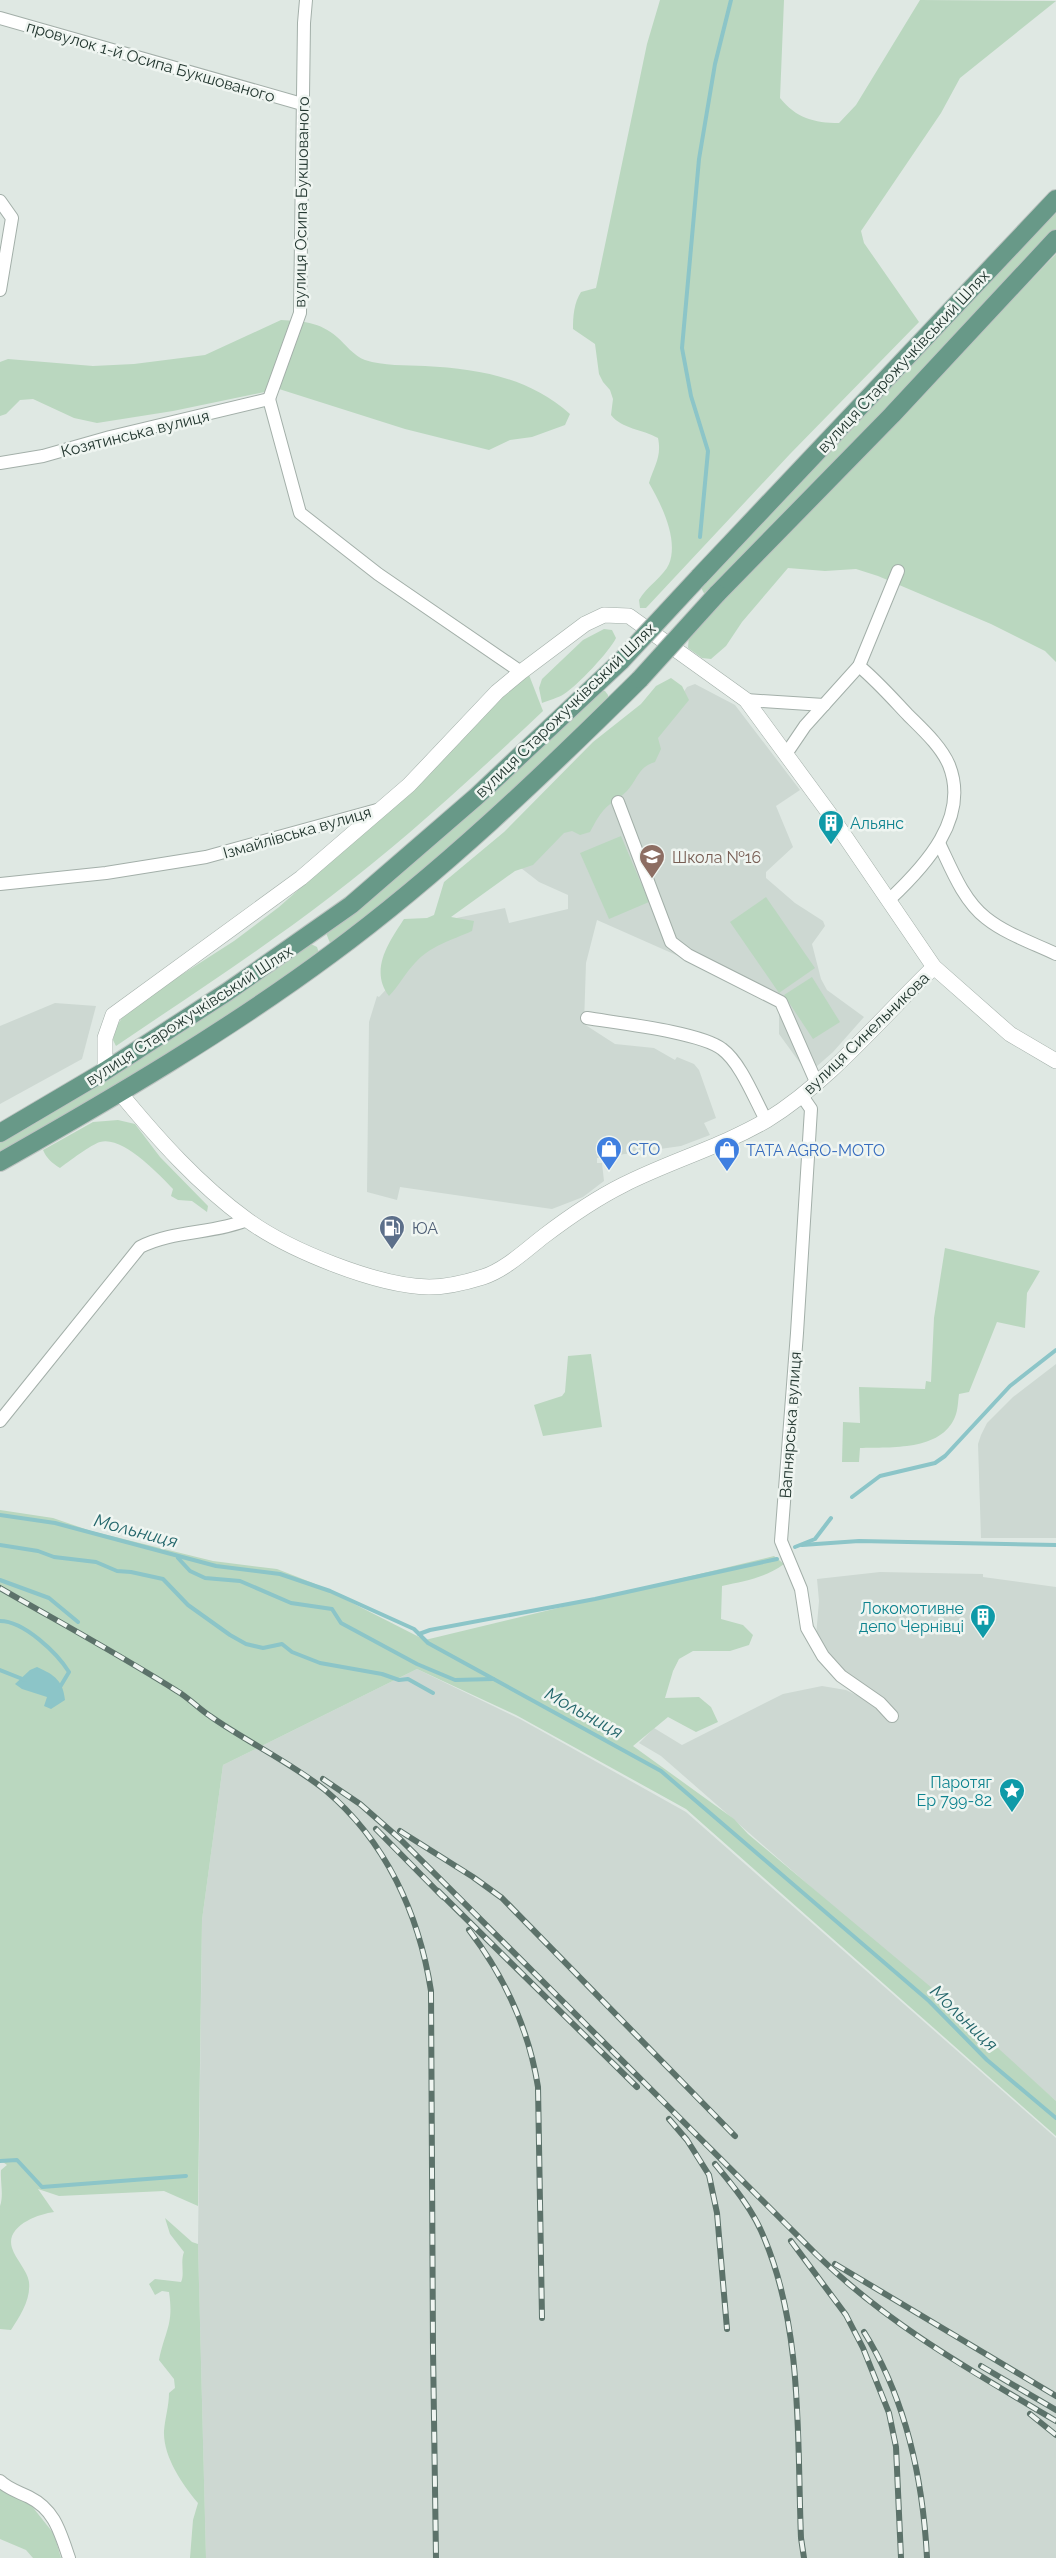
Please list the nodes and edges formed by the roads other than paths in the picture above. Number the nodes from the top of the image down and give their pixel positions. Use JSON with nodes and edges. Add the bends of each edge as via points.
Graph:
{"nodes":[{"id":1,"x":306,"y":0,"type":"edge"},
{"id":2,"x":0,"y":18,"type":"edge"},
{"id":3,"x":302,"y":104,"type":"junction"},
{"id":4,"x":1056,"y":200,"type":"edge"},
{"id":5,"x":0,"y":201,"type":"edge"},
{"id":6,"x":1056,"y":239,"type":"edge"},
{"id":7,"x":0,"y":290,"type":"edge"},
{"id":8,"x":269,"y":399,"type":"junction"},
{"id":9,"x":0,"y":464,"type":"edge"},
{"id":10,"x":898,"y":571,"type":"dead end"},
{"id":11,"x":859,"y":666,"type":"junction"},
{"id":12,"x":521,"y":672,"type":"junction"},
{"id":13,"x":606,"y":676,"type":"junction"},
{"id":14,"x":624,"y":694,"type":"junction"},
{"id":15,"x":746,"y":700,"type":"junction"},
{"id":16,"x":824,"y":705,"type":"junction"},
{"id":17,"x":786,"y":754,"type":"junction"},
{"id":18,"x":618,"y":802,"type":"dead end"},
{"id":19,"x":380,"y":809,"type":"junction"},
{"id":20,"x":939,"y":843,"type":"junction"},
{"id":21,"x":0,"y":884,"type":"edge"},
{"id":22,"x":890,"y":899,"type":"junction"},
{"id":23,"x":314,"y":932,"type":"junction"},
{"id":24,"x":331,"y":954,"type":"junction"},
{"id":25,"x":1056,"y":954,"type":"edge"},
{"id":26,"x":934,"y":967,"type":"junction"},
{"id":27,"x":587,"y":1018,"type":"dead end"},
{"id":28,"x":1056,"y":1061,"type":"edge"},
{"id":29,"x":105,"y":1071,"type":"junction"},
{"id":30,"x":817,"y":1084,"type":"junction"},
{"id":31,"x":120,"y":1093,"type":"junction"},
{"id":32,"x":802,"y":1096,"type":"junction"},
{"id":33,"x":766,"y":1120,"type":"junction"},
{"id":34,"x":0,"y":1133,"type":"edge"},
{"id":35,"x":0,"y":1161,"type":"edge"},
{"id":36,"x":248,"y":1220,"type":"junction"},
{"id":37,"x":0,"y":1421,"type":"edge"},
{"id":38,"x":892,"y":1716,"type":"dead end"},
{"id":39,"x":0,"y":2481,"type":"edge"},
{"id":40,"x":69,"y":2558,"type":"edge"}],
"edges":[{"from":1,"to":3,"type":"street","name":"вулиця Осипа Букшованого"},
{"from":2,"to":3,"type":"street","name":"провулок 1-й Осипа Букшованого"},
{"from":3,"to":8,"type":"street","name":"вулиця Осипа Букшованого","via":[[300,313]]},
{"from":4,"to":13,"type":"main road","name":"вулиця Старожучківський Шлях","bridge":true},
{"from":5,"to":7,"type":"street","via":[[12,218]]},
{"from":6,"to":14,"type":"main road","name":"вулиця Старожучківський Шлях","bridge":true},
{"from":8,"to":9,"type":"street","name":"Козятинська вулиця"},
{"from":8,"to":12,"type":"street","via":[[300,513],[378,574]]},
{"from":10,"to":11,"type":"street"},
{"from":11,"to":16,"type":"street"},
{"from":11,"to":20,"type":"street","via":[[931,739],[948,763],[954,799]]},
{"from":12,"to":15,"type":"street","name":"Ізмайлівська вулиця","via":[[585,624],[604,615],[629,616]]},
{"from":12,"to":19,"type":"street","name":"Ізмайлівська вулиця"},
{"from":13,"to":14,"type":"main road"},
{"from":13,"to":23,"type":"main road","name":"вулиця Старожучківський Шлях","via":[[406,859]]},
{"from":14,"to":24,"type":"main road","name":"вулиця Старожучківський Шлях","via":[[422,881]]},
{"from":15,"to":16,"type":"street"},
{"from":15,"to":17,"type":"street"},
{"from":16,"to":17,"type":"street"},
{"from":17,"to":22,"type":"street"},
{"from":18,"to":30,"type":"street","via":[[671,942],[688,955],[782,1002]]},
{"from":19,"to":21,"type":"street","name":"Ізмайлівська вулиця","via":[[206,857]]},
{"from":19,"to":29,"type":"street","via":[[301,879],[113,1015],[105,1038]]},
{"from":20,"to":22,"type":"street","via":[[915,876]]},
{"from":20,"to":25,"type":"street","via":[[970,902],[985,917]]},
{"from":22,"to":26,"type":"street"},
{"from":23,"to":24,"type":"main road"},
{"from":23,"to":29,"type":"main road","name":"вулиця Старожучківський Шлях"},
{"from":24,"to":31,"type":"main road","name":"вулиця Старожучківський Шлях"},
{"from":26,"to":28,"type":"street","via":[[1010,1034]]},
{"from":26,"to":30,"type":"street","name":"вулиця Синельникова"},
{"from":27,"to":33,"type":"street","via":[[707,1041],[722,1049],[745,1080]]},
{"from":29,"to":34,"type":"main road","name":"вулиця Старожучківський Шлях"},
{"from":30,"to":32,"type":"street","name":"вулиця Синельникова"},
{"from":31,"to":35,"type":"main road","name":"вулиця Старожучківський Шлях"},
{"from":31,"to":36,"type":"street","name":"вулиця Синельникова","via":[[196,1178]]},
{"from":32,"to":33,"type":"street","name":"вулиця Синельникова"},
{"from":32,"to":38,"type":"street","name":"Вапнярська вулиця","via":[[811,1109],[781,1540],[799,1583],[807,1628],[823,1656],[841,1676]]},
{"from":33,"to":36,"type":"street","name":"вулиця Синельникова","via":[[624,1185],[571,1216],[485,1276],[456,1284],[430,1287],[374,1278],[311,1255]]},
{"from":36,"to":37,"type":"street","via":[[219,1230],[156,1239],[140,1247]]},
{"from":39,"to":40,"type":"street","via":[[42,2504],[54,2517]]}]}
